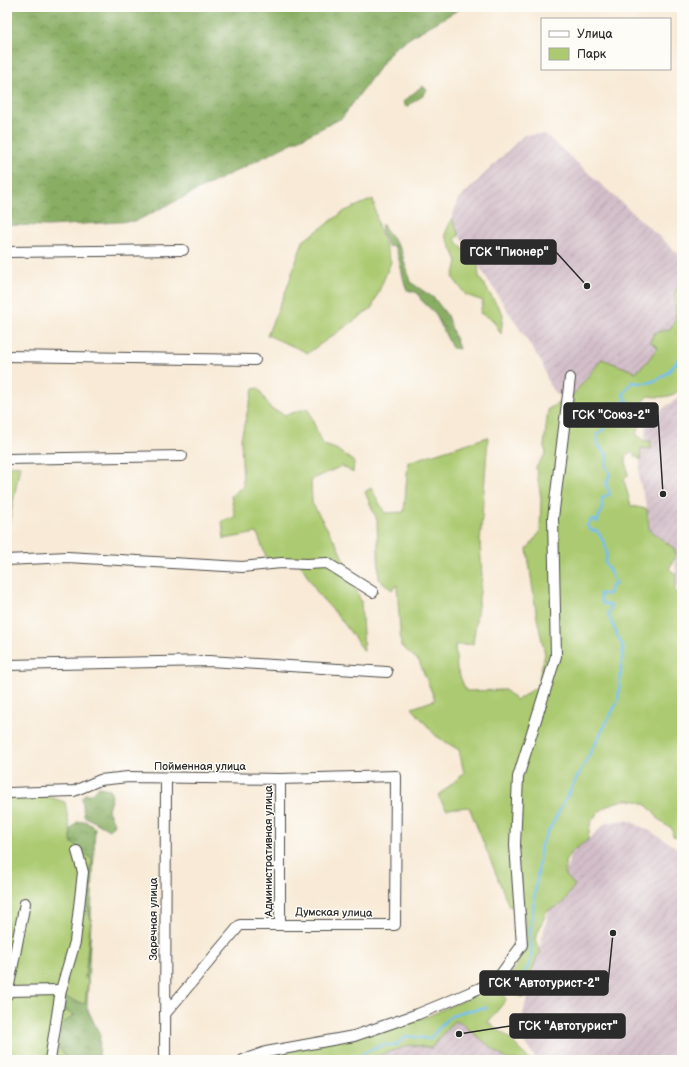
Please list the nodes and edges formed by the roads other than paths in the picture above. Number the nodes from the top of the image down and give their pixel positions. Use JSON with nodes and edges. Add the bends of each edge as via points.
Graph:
{"nodes":[{"id":1,"x":183,"y":250,"type":"dead end"},
{"id":2,"x":7,"y":252,"type":"edge"},
{"id":3,"x":7,"y":356,"type":"edge"},
{"id":4,"x":255,"y":360,"type":"dead end"},
{"id":5,"x":570,"y":378,"type":"dead end"},
{"id":6,"x":182,"y":456,"type":"dead end"},
{"id":7,"x":7,"y":459,"type":"edge"},
{"id":8,"x":7,"y":560,"type":"edge"},
{"id":9,"x":373,"y":592,"type":"dead end"},
{"id":10,"x":7,"y":665,"type":"edge"},
{"id":11,"x":387,"y":672,"type":"dead end"},
{"id":12,"x":396,"y":776,"type":"joint"},
{"id":13,"x":166,"y":778,"type":"junction"},
{"id":14,"x":280,"y":779,"type":"junction"},
{"id":15,"x":7,"y":793,"type":"edge"},
{"id":16,"x":76,"y":851,"type":"dead end"},
{"id":17,"x":25,"y":903,"type":"dead end"},
{"id":18,"x":280,"y":924,"type":"junction"},
{"id":19,"x":60,"y":990,"type":"junction"},
{"id":20,"x":7,"y":993,"type":"edge"},
{"id":21,"x":165,"y":1014,"type":"junction"},
{"id":22,"x":50,"y":1060,"type":"edge"},
{"id":23,"x":165,"y":1060,"type":"edge"},
{"id":24,"x":243,"y":1060,"type":"edge"}],
"edges":[{"from":1,"to":2,"type":"street"},
{"from":3,"to":4,"type":"street"},
{"from":5,"to":24,"type":"street","via":[[553,518],[556,656],[518,777],[515,845],[522,945],[496,981],[457,998],[354,1036],[266,1052]]},
{"from":6,"to":7,"type":"street"},
{"from":8,"to":9,"type":"street","via":[[67,557],[242,567],[281,563],[327,563]]},
{"from":10,"to":11,"type":"street","via":[[209,662]]},
{"from":12,"to":14,"type":"street","name":"Пойменная улица"},
{"from":12,"to":18,"type":"street","name":"Думская улица","via":[[395,925]]},
{"from":13,"to":14,"type":"street","name":"Пойменная улица"},
{"from":13,"to":15,"type":"street","name":"Пойменная улица","via":[[128,777],[100,780],[74,791]]},
{"from":13,"to":21,"type":"street","name":"Заречная улица"},
{"from":14,"to":18,"type":"street","name":"Административная улица"},
{"from":16,"to":19,"type":"street","via":[[83,872],[75,942]]},
{"from":17,"to":20,"type":"street"},
{"from":18,"to":21,"type":"street","name":"Думская улица","via":[[240,925]]},
{"from":19,"to":20,"type":"street"},
{"from":19,"to":22,"type":"street"},
{"from":21,"to":23,"type":"street","name":"Заречная улица"}]}
